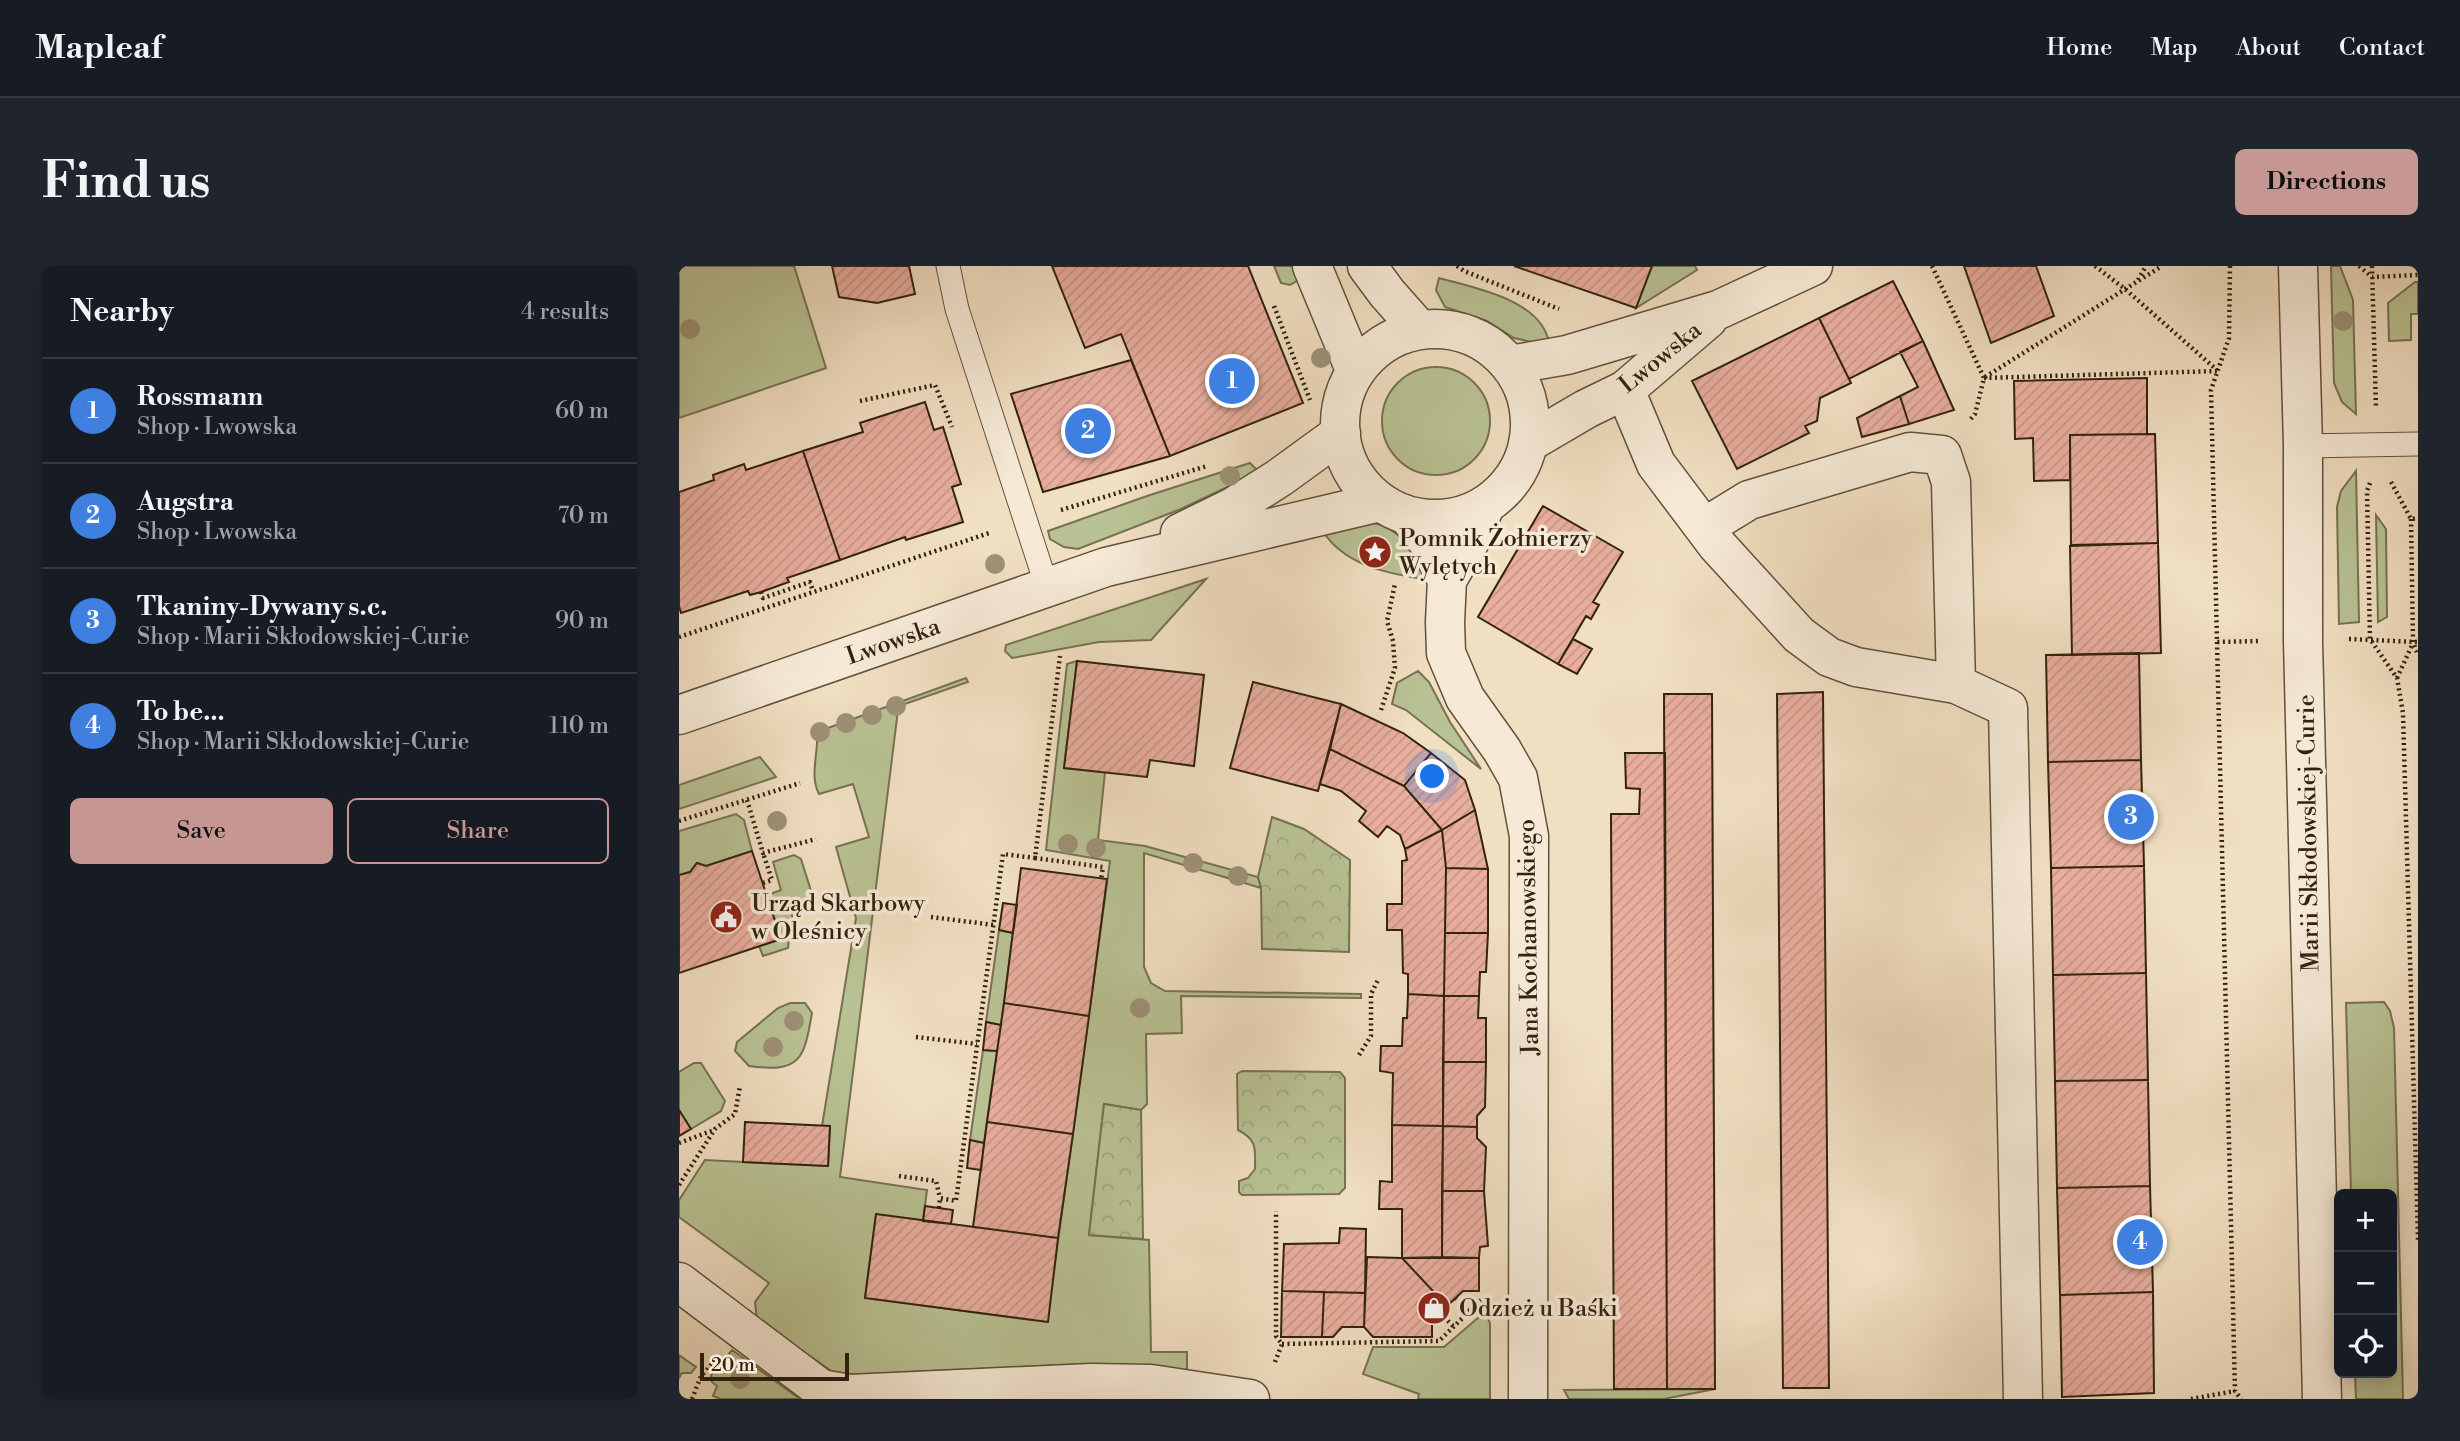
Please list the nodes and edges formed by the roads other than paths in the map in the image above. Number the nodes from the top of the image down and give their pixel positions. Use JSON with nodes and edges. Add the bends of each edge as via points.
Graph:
{"nodes":[{"id":1,"x":948,"y":266,"type":"edge"},
{"id":2,"x":1312,"y":266,"type":"edge"},
{"id":3,"x":1367,"y":266,"type":"edge"},
{"id":4,"x":1813,"y":266,"type":"edge"},
{"id":5,"x":2298,"y":266,"type":"edge"},
{"id":6,"x":1718,"y":310,"type":"junction"},
{"id":7,"x":1418,"y":328,"type":"junction"},
{"id":8,"x":1510,"y":365,"type":"junction"},
{"id":9,"x":1355,"y":370,"type":"junction"},
{"id":10,"x":1625,"y":390,"type":"junction"},
{"id":11,"x":1341,"y":433,"type":"junction"},
{"id":12,"x":1528,"y":443,"type":"junction"},
{"id":13,"x":2418,"y":444,"type":"edge"},
{"id":14,"x":2303,"y":446,"type":"junction"},
{"id":15,"x":1485,"y":506,"type":"junction"},
{"id":16,"x":1394,"y":509,"type":"junction"},
{"id":17,"x":1705,"y":527,"type":"junction"},
{"id":18,"x":1106,"y":567,"type":"junction"},
{"id":19,"x":1447,"y":580,"type":"junction"},
{"id":20,"x":1047,"y":587,"type":"junction"},
{"id":21,"x":1956,"y":684,"type":"junction"},
{"id":22,"x":679,"y":715,"type":"edge"},
{"id":23,"x":679,"y":1282,"type":"edge"},
{"id":24,"x":1250,"y":1399,"type":"edge"},
{"id":25,"x":1528,"y":1399,"type":"edge"},
{"id":26,"x":2023,"y":1399,"type":"edge"},
{"id":27,"x":2322,"y":1399,"type":"edge"}],
"edges":[{"from":1,"to":20,"type":"lane","via":[[957,309]]},
{"from":2,"to":9,"type":"street"},
{"from":3,"to":7,"type":"street"},
{"from":4,"to":6,"type":"street","name":"Lwowska"},
{"from":5,"to":14,"type":"street","name":"Marii Skłodowskiej-Curie"},
{"from":6,"to":8,"type":"street","name":"Lwowska","via":[[1567,355]]},
{"from":6,"to":10,"type":"street","name":"Lwowska"},
{"from":7,"to":8,"type":"street","via":[[1467,334],[1491,346]]},
{"from":7,"to":9,"type":"street","via":[[1395,335]]},
{"from":8,"to":12,"type":"street","via":[[1524,390],[1530,416]]},
{"from":9,"to":11,"type":"street","via":[[1340,411]]},
{"from":10,"to":12,"type":"street","name":"Lwowska"},
{"from":10,"to":17,"type":"street","via":[[1656,464]]},
{"from":11,"to":16,"type":"street","via":[[1347,462],[1360,484]]},
{"from":11,"to":18,"type":"street","name":"Lwowska","via":[[1233,508]]},
{"from":12,"to":15,"type":"street","via":[[1520,468]]},
{"from":13,"to":14,"type":"lane"},
{"from":14,"to":27,"type":"street","name":"Marii Skłodowskiej-Curie"},
{"from":15,"to":16,"type":"street","via":[[1435,520]]},
{"from":15,"to":19,"type":"street","name":"Jana Kochanowskiego"},
{"from":16,"to":18,"type":"street","name":"Lwowska"},
{"from":16,"to":19,"type":"street","name":"Jana Kochanowskiego","via":[[1428,542]]},
{"from":17,"to":21,"type":"street","via":[[1799,635],[1829,657],[1856,667]]},
{"from":17,"to":21,"type":"street","via":[[1749,500],[1910,452],[1942,455],[1951,482]]},
{"from":18,"to":20,"type":"street","name":"Lwowska"},
{"from":19,"to":25,"type":"street","name":"Jana Kochanowskiego","via":[[1446,653],[1465,698],[1518,778],[1529,836]]},
{"from":20,"to":22,"type":"street","name":"Lwowska"},
{"from":21,"to":26,"type":"street","via":[[2008,708]]},
{"from":23,"to":24,"type":"street","via":[[821,1389],[850,1394],[1139,1384]]}]}
